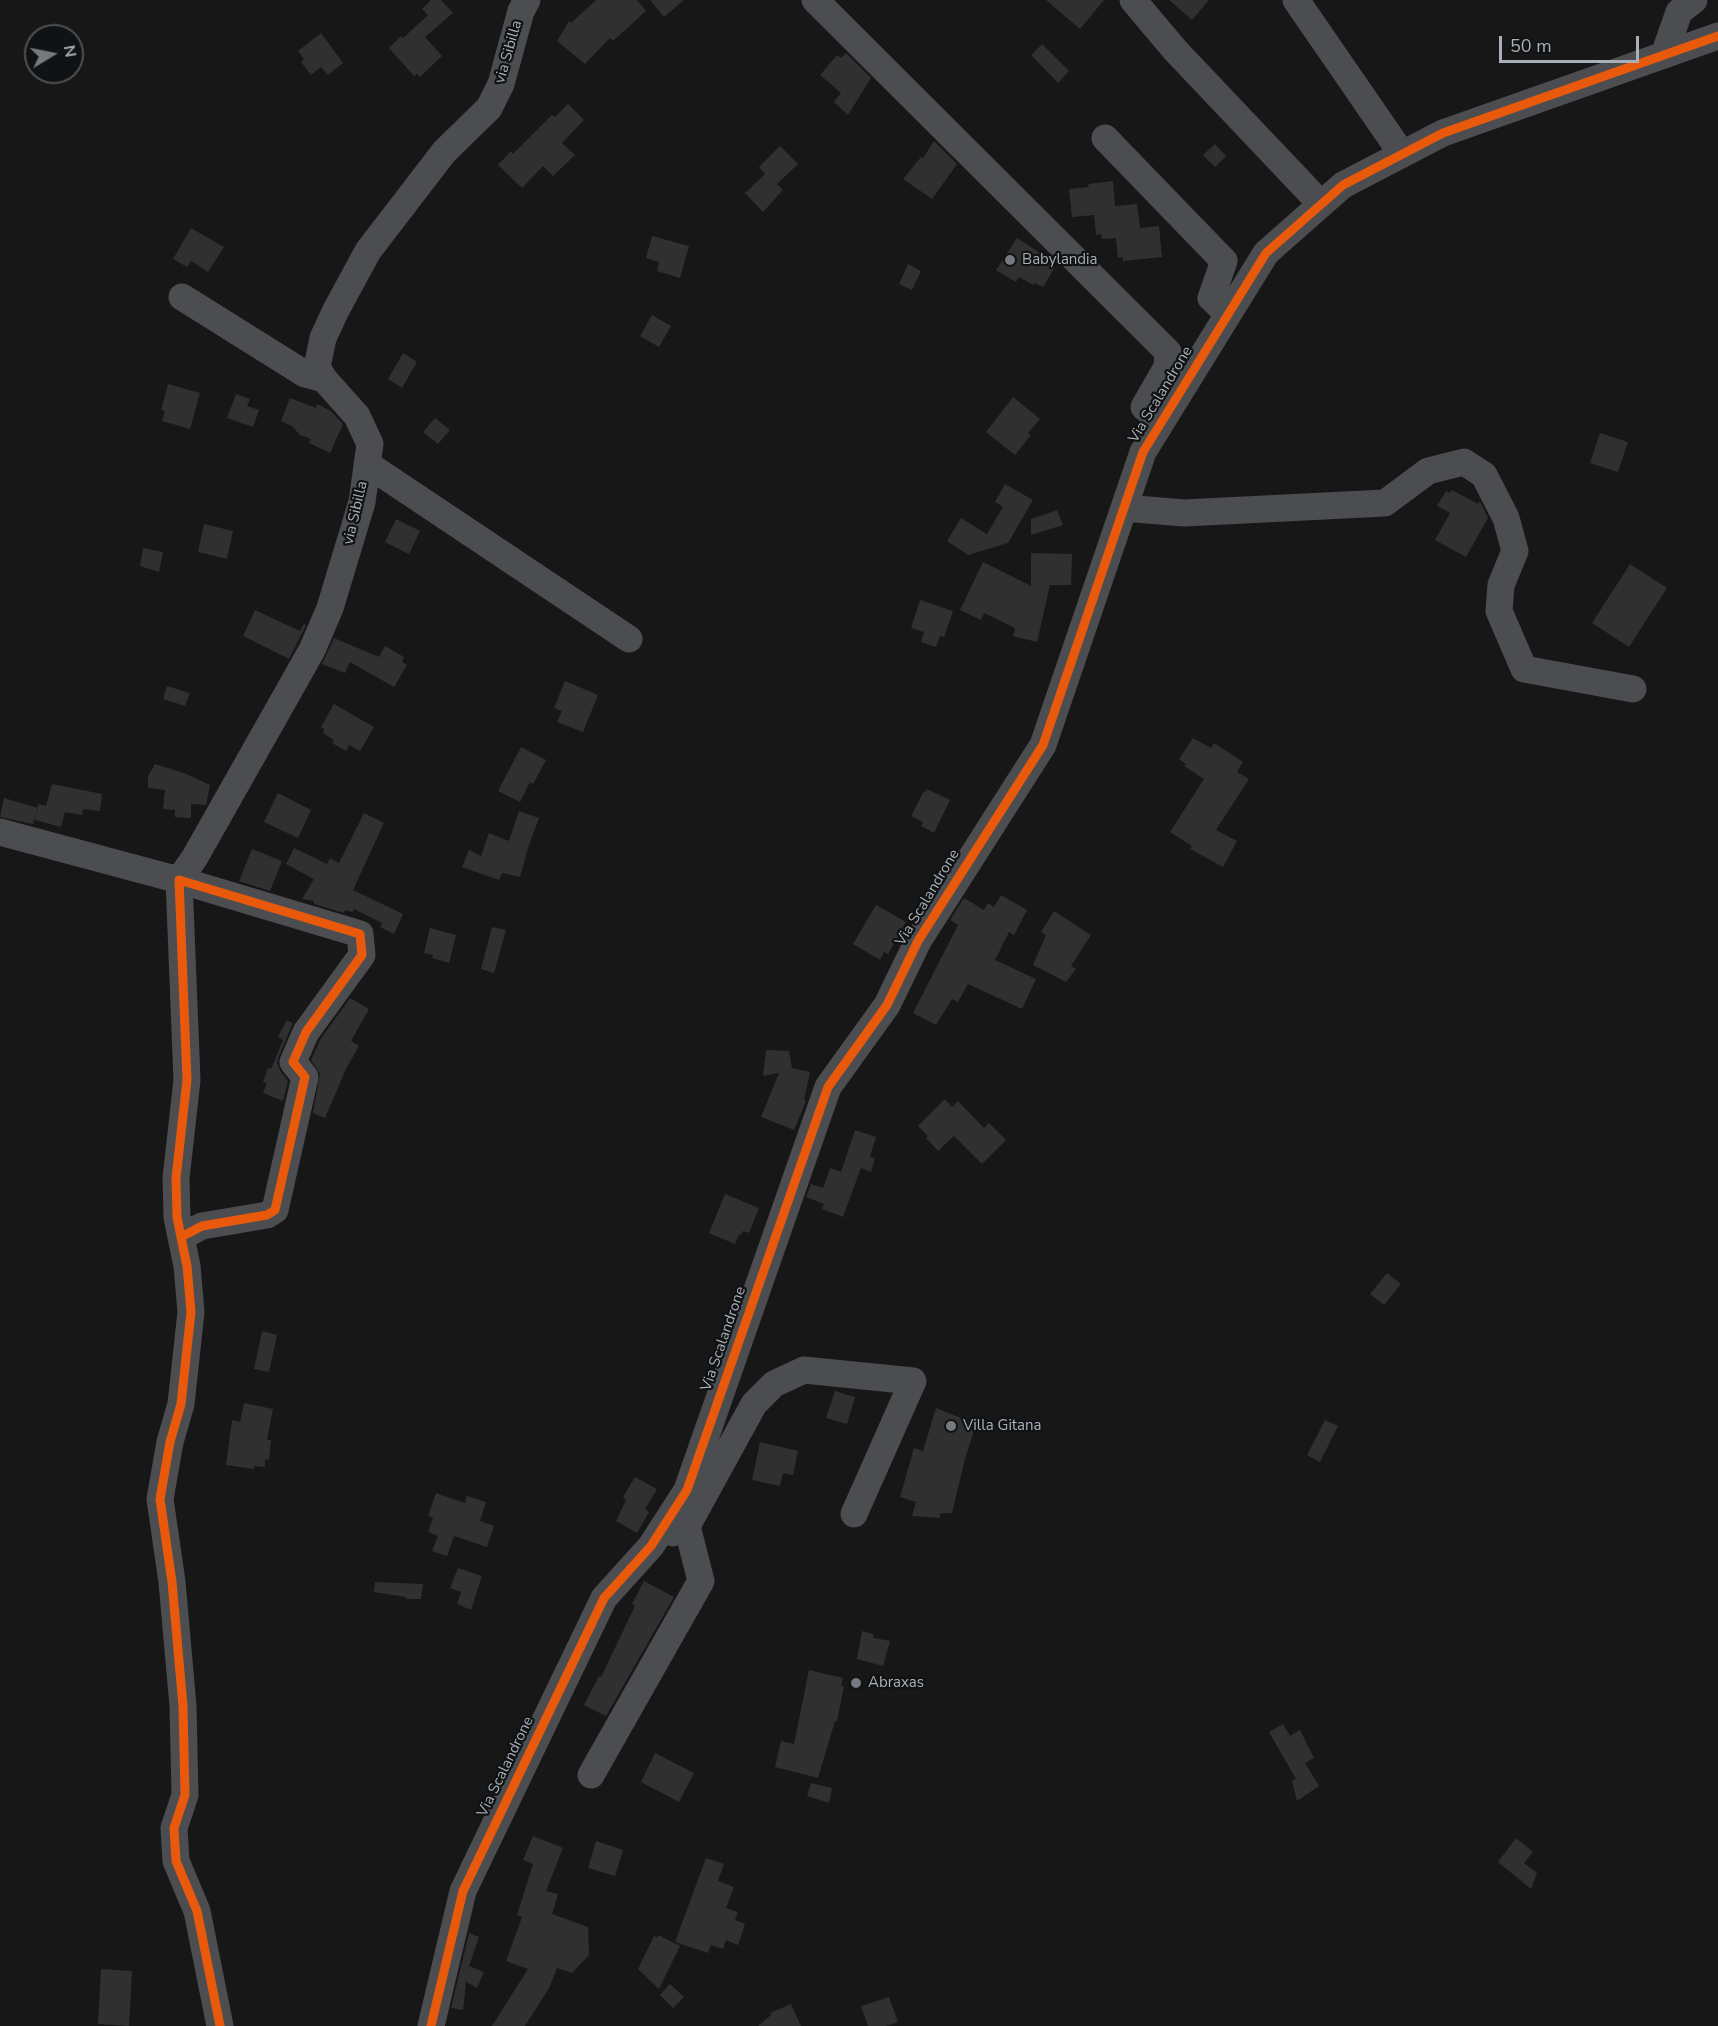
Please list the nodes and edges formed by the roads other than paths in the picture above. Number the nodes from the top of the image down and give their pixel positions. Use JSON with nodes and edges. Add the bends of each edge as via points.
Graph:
{"nodes":[{"id":1,"x":527,"y":0,"type":"edge"},
{"id":2,"x":815,"y":0,"type":"edge"},
{"id":3,"x":1133,"y":0,"type":"edge"},
{"id":4,"x":1296,"y":0,"type":"edge"},
{"id":5,"x":1694,"y":0,"type":"edge"},
{"id":6,"x":1718,"y":36,"type":"edge"},
{"id":7,"x":1664,"y":55,"type":"junction"},
{"id":8,"x":1105,"y":138,"type":"dead end"},
{"id":9,"x":1402,"y":154,"type":"junction"},
{"id":10,"x":1321,"y":204,"type":"junction"},
{"id":11,"x":182,"y":297,"type":"dead end"},
{"id":12,"x":1228,"y":314,"type":"junction"},
{"id":13,"x":324,"y":379,"type":"junction"},
{"id":14,"x":1162,"y":421,"type":"junction"},
{"id":15,"x":367,"y":464,"type":"junction"},
{"id":16,"x":1124,"y":508,"type":"junction"},
{"id":17,"x":629,"y":639,"type":"dead end"},
{"id":18,"x":1633,"y":688,"type":"dead end"},
{"id":19,"x":0,"y":832,"type":"edge"},
{"id":20,"x":179,"y":880,"type":"junction"},
{"id":21,"x":181,"y":1237,"type":"junction"},
{"id":22,"x":854,"y":1514,"type":"dead end"},
{"id":23,"x":687,"y":1526,"type":"junction"},
{"id":24,"x":651,"y":1546,"type":"junction"},
{"id":25,"x":591,"y":1775,"type":"dead end"},
{"id":26,"x":220,"y":2026,"type":"edge"},
{"id":27,"x":431,"y":2026,"type":"edge"}],
"edges":[{"from":1,"to":13,"type":"street","name":"via Sibilla","via":[[501,84],[489,108],[444,152],[368,250],[323,338],[317,367]]},
{"from":2,"to":14,"type":"street","via":[[1168,352],[1167,367],[1144,407]]},
{"from":3,"to":10,"type":"street"},
{"from":4,"to":9,"type":"street"},
{"from":5,"to":7,"type":"street","via":[[1679,12]]},
{"from":6,"to":7,"type":"street","name":"Via Scalandrone"},
{"from":7,"to":9,"type":"street","name":"Via Scalandrone","via":[[1443,133]]},
{"from":8,"to":12,"type":"street","via":[[1224,261],[1211,298]]},
{"from":9,"to":10,"type":"street","name":"Via Scalandrone","via":[[1343,184]]},
{"from":10,"to":12,"type":"street","name":"Via Scalandrone","via":[[1266,252]]},
{"from":11,"to":13,"type":"street","via":[[305,374]]},
{"from":12,"to":14,"type":"street","name":"Via Scalandrone"},
{"from":13,"to":15,"type":"street","name":"via Sibilla","via":[[357,417],[370,444]]},
{"from":14,"to":16,"type":"street","name":"Via Scalandrone","via":[[1143,452]]},
{"from":15,"to":17,"type":"street"},
{"from":15,"to":20,"type":"street","name":"via Sibilla","via":[[358,513],[330,608],[312,650]]},
{"from":16,"to":18,"type":"street","via":[[1184,513],[1385,502],[1428,471],[1464,462],[1484,475],[1506,518],[1515,551],[1501,585],[1499,611],[1524,669]]},
{"from":16,"to":24,"type":"street","name":"Via Scalandrone","via":[[1043,745],[918,941],[887,1005],[828,1087],[687,1490]]},
{"from":19,"to":20,"type":"street"},
{"from":20,"to":21,"type":"street","via":[[187,1080],[176,1178]]},
{"from":20,"to":21,"type":"street","via":[[360,934],[362,955],[306,1032],[293,1062],[305,1077],[275,1210],[267,1215],[201,1226]]},
{"from":21,"to":26,"type":"street","via":[[190,1312],[181,1404],[160,1499],[183,1706],[185,1796],[174,1828],[176,1861],[197,1911]]},
{"from":22,"to":23,"type":"street","via":[[913,1381],[804,1370],[774,1384],[754,1404]]},
{"from":23,"to":24,"type":"street"},
{"from":23,"to":25,"type":"street","via":[[701,1581]]},
{"from":24,"to":27,"type":"street","name":"Via Scalandrone","via":[[604,1598],[463,1892]]}]}
